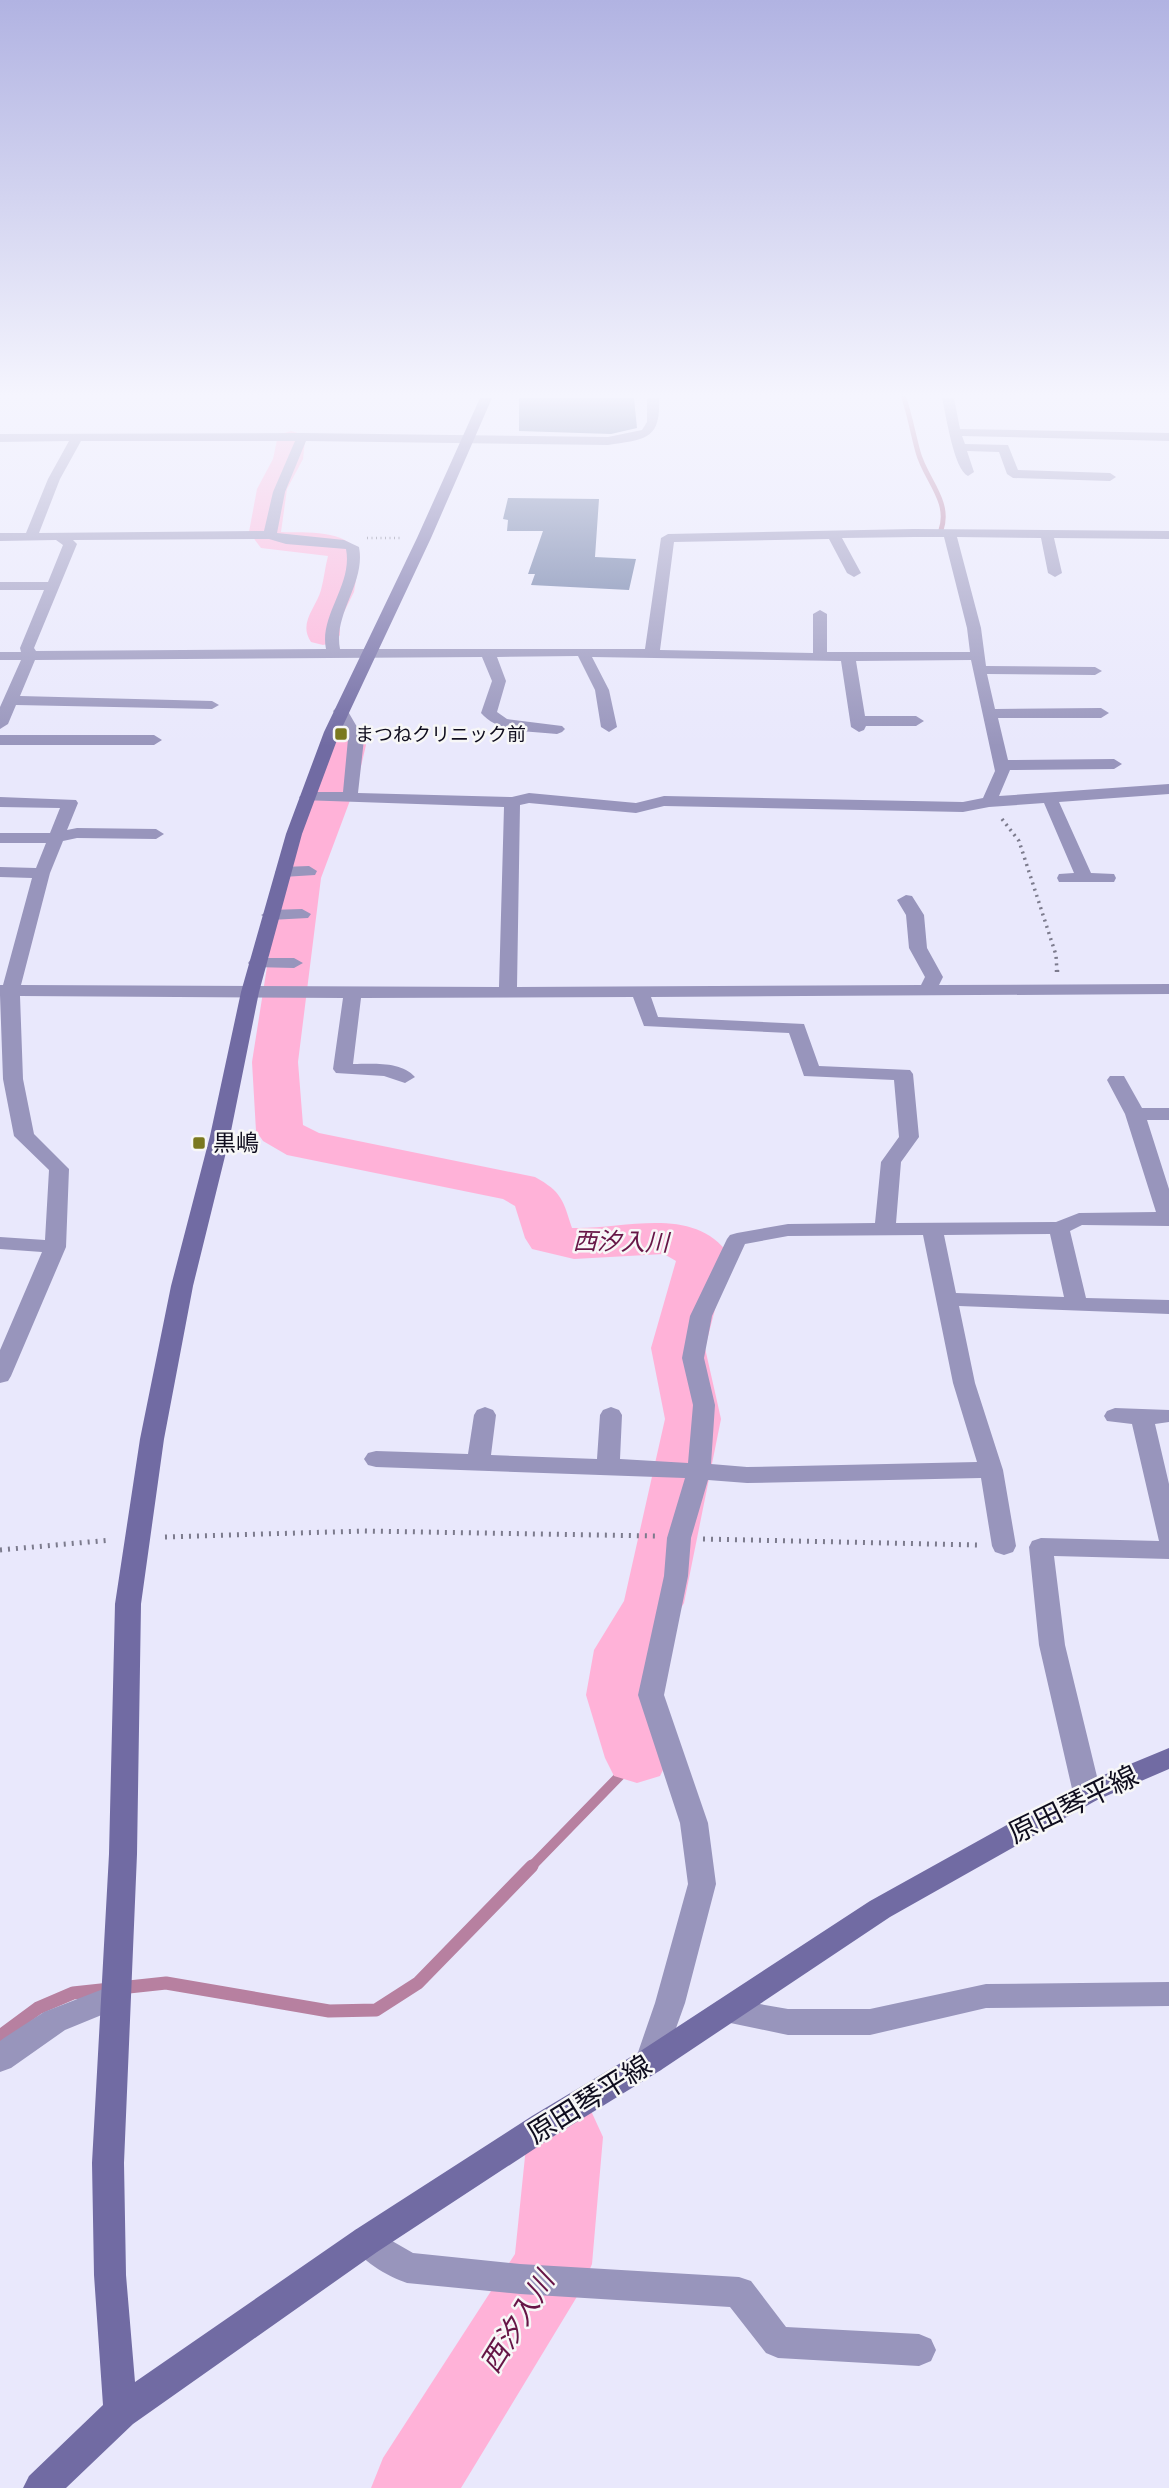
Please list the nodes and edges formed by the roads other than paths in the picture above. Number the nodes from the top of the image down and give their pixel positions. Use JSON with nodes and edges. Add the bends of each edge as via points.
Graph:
{"nodes":[{"id":1,"x":40,"y":514,"type":"edge"},
{"id":2,"x":274,"y":514,"type":"edge"},
{"id":3,"x":434,"y":514,"type":"edge"},
{"id":4,"x":1046,"y":533,"type":"junction"},
{"id":5,"x":833,"y":534,"type":"junction"},
{"id":6,"x":950,"y":534,"type":"junction"},
{"id":7,"x":270,"y":535,"type":"junction"},
{"id":8,"x":1169,"y":535,"type":"edge"},
{"id":9,"x":58,"y":536,"type":"junction"},
{"id":10,"x":0,"y":537,"type":"edge"},
{"id":11,"x":31,"y":537,"type":"junction"},
{"id":12,"x":854,"y":573,"type":"dead end"},
{"id":13,"x":1055,"y":573,"type":"dead end"},
{"id":14,"x":0,"y":586,"type":"edge"},
{"id":15,"x":51,"y":586,"type":"junction"},
{"id":16,"x":820,"y":614,"type":"dead end"},
{"id":17,"x":120,"y":637,"type":"dead end"},
{"id":18,"x":583,"y":652,"type":"junction"},
{"id":19,"x":488,"y":653,"type":"junction"},
{"id":20,"x":652,"y":653,"type":"junction"},
{"id":21,"x":88,"y":654,"type":"junction"},
{"id":22,"x":113,"y":654,"type":"junction"},
{"id":23,"x":182,"y":654,"type":"junction"},
{"id":24,"x":334,"y":654,"type":"junction"},
{"id":25,"x":369,"y":654,"type":"junction"},
{"id":26,"x":30,"y":655,"type":"junction"},
{"id":27,"x":0,"y":656,"type":"edge"},
{"id":28,"x":820,"y":657,"type":"junction"},
{"id":29,"x":848,"y":657,"type":"junction"},
{"id":30,"x":978,"y":663,"type":"junction"},
{"id":31,"x":84,"y":671,"type":"dead end"},
{"id":32,"x":1095,"y":671,"type":"dead end"},
{"id":33,"x":176,"y":672,"type":"dead end"},
{"id":34,"x":10,"y":701,"type":"junction"},
{"id":35,"x":212,"y":705,"type":"dead end"},
{"id":36,"x":341,"y":711,"type":"junction"},
{"id":37,"x":1101,"y":713,"type":"dead end"},
{"id":38,"x":989,"y":714,"type":"junction"},
{"id":39,"x":916,"y":721,"type":"dead end"},
{"id":40,"x":0,"y":724,"type":"edge"},
{"id":41,"x":609,"y":727,"type":"dead end"},
{"id":42,"x":557,"y":729,"type":"dead end"},
{"id":43,"x":0,"y":740,"type":"edge"},
{"id":44,"x":154,"y":740,"type":"dead end"},
{"id":45,"x":1114,"y":764,"type":"dead end"},
{"id":46,"x":1001,"y":765,"type":"junction"},
{"id":47,"x":1169,"y":789,"type":"edge"},
{"id":48,"x":313,"y":797,"type":"junction"},
{"id":49,"x":345,"y":797,"type":"junction"},
{"id":50,"x":1049,"y":797,"type":"junction"},
{"id":51,"x":0,"y":802,"type":"edge"},
{"id":52,"x":512,"y":802,"type":"junction"},
{"id":53,"x":989,"y":802,"type":"junction"},
{"id":54,"x":156,"y":834,"type":"dead end"},
{"id":55,"x":0,"y":838,"type":"edge"},
{"id":56,"x":56,"y":838,"type":"junction"},
{"id":57,"x":0,"y":872,"type":"edge"},
{"id":58,"x":42,"y":873,"type":"junction"},
{"id":59,"x":1065,"y":878,"type":"dead end"},
{"id":60,"x":1085,"y":878,"type":"junction"},
{"id":61,"x":1108,"y":878,"type":"dead end"},
{"id":62,"x":906,"y":900,"type":"dead end"},
{"id":63,"x":257,"y":963,"type":"junction"},
{"id":64,"x":287,"y":963,"type":"dead end"},
{"id":65,"x":928,"y":989,"type":"junction"},
{"id":66,"x":1169,"y":989,"type":"edge"},
{"id":67,"x":6,"y":990,"type":"edge"},
{"id":68,"x":640,"y":991,"type":"junction"},
{"id":69,"x":250,"y":992,"type":"junction"},
{"id":70,"x":353,"y":992,"type":"junction"},
{"id":71,"x":508,"y":992,"type":"junction"},
{"id":72,"x":405,"y":1077,"type":"dead end"},
{"id":73,"x":1117,"y":1080,"type":"dead end"},
{"id":74,"x":1135,"y":1114,"type":"junction"},
{"id":75,"x":1169,"y":1114,"type":"edge"},
{"id":76,"x":1161,"y":1167,"type":"edge"},
{"id":77,"x":1168,"y":1219,"type":"edge"},
{"id":78,"x":1059,"y":1228,"type":"junction"},
{"id":79,"x":885,"y":1229,"type":"junction"},
{"id":80,"x":932,"y":1230,"type":"junction"},
{"id":81,"x":0,"y":1244,"type":"edge"},
{"id":82,"x":55,"y":1247,"type":"junction"},
{"id":83,"x":947,"y":1299,"type":"junction"},
{"id":84,"x":1077,"y":1304,"type":"junction"},
{"id":85,"x":1169,"y":1307,"type":"edge"},
{"id":86,"x":0,"y":1376,"type":"edge"},
{"id":87,"x":485,"y":1415,"type":"dead end"},
{"id":88,"x":611,"y":1415,"type":"dead end"},
{"id":89,"x":1115,"y":1416,"type":"dead end"},
{"id":90,"x":376,"y":1459,"type":"dead end"},
{"id":91,"x":478,"y":1462,"type":"junction"},
{"id":92,"x":608,"y":1467,"type":"junction"},
{"id":93,"x":991,"y":1470,"type":"junction"},
{"id":94,"x":698,"y":1471,"type":"junction"},
{"id":95,"x":1169,"y":1538,"type":"edge"},
{"id":96,"x":1004,"y":1546,"type":"road end"},
{"id":97,"x":1169,"y":1550,"type":"edge"},
{"id":98,"x":1169,"y":1758,"type":"edge"},
{"id":99,"x":1087,"y":1793,"type":"junction"},
{"id":100,"x":117,"y":1981,"type":"junction"},
{"id":101,"x":1169,"y":1994,"type":"edge"},
{"id":102,"x":726,"y":2011,"type":"junction"},
{"id":103,"x":0,"y":2059,"type":"edge"},
{"id":104,"x":650,"y":2062,"type":"junction"},
{"id":105,"x":366,"y":2241,"type":"junction"},
{"id":106,"x":919,"y":2350,"type":"dead end"},
{"id":107,"x":121,"y":2412,"type":"junction"},
{"id":108,"x":41,"y":2488,"type":"edge"}],
"edges":[{"from":1,"to":11,"type":"street"},
{"from":2,"to":7,"type":"street"},
{"from":3,"to":25,"type":"street"},
{"from":4,"to":6,"type":"street"},
{"from":4,"to":8,"type":"street","via":[[1126,539]]},
{"from":4,"to":13,"type":"street"},
{"from":5,"to":6,"type":"street"},
{"from":5,"to":12,"type":"street"},
{"from":5,"to":20,"type":"street","via":[[668,538]]},
{"from":6,"to":30,"type":"street","via":[[974,628]]},
{"from":7,"to":9,"type":"street"},
{"from":7,"to":24,"type":"street","via":[[352,547],[355,554],[345,599],[331,635]]},
{"from":9,"to":11,"type":"street"},
{"from":9,"to":15,"type":"street","via":[[70,544]]},
{"from":10,"to":11,"type":"street"},
{"from":14,"to":15,"type":"street"},
{"from":15,"to":26,"type":"street","via":[[27,648]]},
{"from":16,"to":28,"type":"street"},
{"from":17,"to":22,"type":"street"},
{"from":18,"to":19,"type":"street"},
{"from":18,"to":20,"type":"street"},
{"from":18,"to":41,"type":"street","via":[[602,690]]},
{"from":19,"to":25,"type":"street"},
{"from":19,"to":42,"type":"street","via":[[499,681],[489,713],[503,723]]},
{"from":20,"to":28,"type":"street"},
{"from":21,"to":22,"type":"street"},
{"from":21,"to":26,"type":"street"},
{"from":21,"to":31,"type":"street"},
{"from":22,"to":23,"type":"street"},
{"from":23,"to":24,"type":"street"},
{"from":23,"to":33,"type":"street"},
{"from":24,"to":25,"type":"street"},
{"from":25,"to":36,"type":"street"},
{"from":26,"to":27,"type":"street"},
{"from":26,"to":34,"type":"street"},
{"from":28,"to":29,"type":"street"},
{"from":29,"to":30,"type":"street"},
{"from":29,"to":39,"type":"street","via":[[859,724]]},
{"from":30,"to":32,"type":"street"},
{"from":30,"to":38,"type":"street"},
{"from":34,"to":35,"type":"street"},
{"from":34,"to":40,"type":"street"},
{"from":36,"to":48,"type":"street"},
{"from":36,"to":49,"type":"street","via":[[356,739]]},
{"from":37,"to":38,"type":"street"},
{"from":38,"to":46,"type":"street"},
{"from":43,"to":44,"type":"street"},
{"from":45,"to":46,"type":"street"},
{"from":46,"to":53,"type":"street","via":[[1003,771]]},
{"from":47,"to":50,"type":"street"},
{"from":48,"to":49,"type":"street"},
{"from":48,"to":63,"type":"street","via":[[287,915]]},
{"from":49,"to":52,"type":"street"},
{"from":50,"to":53,"type":"street"},
{"from":50,"to":60,"type":"street"},
{"from":51,"to":56,"type":"street","via":[[71,803]]},
{"from":52,"to":53,"type":"street","via":[[529,798],[636,808],[664,801],[963,807]]},
{"from":52,"to":71,"type":"street"},
{"from":54,"to":56,"type":"street","via":[[77,833]]},
{"from":55,"to":56,"type":"street"},
{"from":56,"to":58,"type":"street"},
{"from":57,"to":58,"type":"street"},
{"from":58,"to":67,"type":"street"},
{"from":59,"to":60,"type":"street"},
{"from":60,"to":61,"type":"street"},
{"from":62,"to":65,"type":"street","via":[[915,915],[918,948],[934,977]]},
{"from":63,"to":64,"type":"street"},
{"from":63,"to":69,"type":"street"},
{"from":65,"to":66,"type":"street"},
{"from":65,"to":68,"type":"street"},
{"from":67,"to":69,"type":"street"},
{"from":67,"to":82,"type":"street","via":[[13,1079],[24,1136],[59,1170]]},
{"from":68,"to":71,"type":"street"},
{"from":68,"to":79,"type":"street","via":[[651,1022],[797,1028],[811,1072],[903,1074],[909,1137],[891,1162]]},
{"from":69,"to":70,"type":"street"},
{"from":69,"to":100,"type":"street","via":[[182,1286],[136,1537],[128,1604]]},
{"from":70,"to":71,"type":"street"},
{"from":70,"to":72,"type":"street","via":[[343,1069],[386,1070]]},
{"from":73,"to":74,"type":"street"},
{"from":74,"to":75,"type":"street"},
{"from":74,"to":76,"type":"street"},
{"from":76,"to":77,"type":"street"},
{"from":77,"to":78,"type":"street","via":[[1079,1219]]},
{"from":78,"to":80,"type":"street"},
{"from":78,"to":84,"type":"street"},
{"from":79,"to":80,"type":"street"},
{"from":79,"to":94,"type":"street","via":[[788,1230],[737,1239],[701,1316],[693,1358],[704,1405]]},
{"from":80,"to":83,"type":"street"},
{"from":81,"to":82,"type":"street"},
{"from":82,"to":86,"type":"street"},
{"from":83,"to":84,"type":"street"},
{"from":83,"to":93,"type":"street","via":[[964,1383]]},
{"from":84,"to":85,"type":"street"},
{"from":87,"to":91,"type":"street"},
{"from":88,"to":92,"type":"street"},
{"from":89,"to":95,"type":"street","via":[[1153,1416]]},
{"from":90,"to":91,"type":"street"},
{"from":91,"to":92,"type":"street"},
{"from":92,"to":94,"type":"street"},
{"from":93,"to":94,"type":"street","via":[[747,1475]]},
{"from":93,"to":96,"type":"street"},
{"from":94,"to":104,"type":"street","via":[[668,1537],[676,1576],[651,1695],[694,1823],[702,1884]]},
{"from":97,"to":99,"type":"street","via":[[1041,1547],[1052,1645]]},
{"from":98,"to":99,"type":"street","name":"原田琴平線"},
{"from":99,"to":102,"type":"street","name":"原田琴平線","via":[[880,1909]]},
{"from":100,"to":103,"type":"street","via":[[32,2031]]},
{"from":100,"to":107,"type":"street","via":[[108,2164],[110,2275]]},
{"from":101,"to":102,"type":"street","via":[[986,1996],[870,2022],[788,2022]]},
{"from":102,"to":104,"type":"street","name":"原田琴平線"},
{"from":104,"to":105,"type":"street","name":"原田琴平線"},
{"from":105,"to":106,"type":"street","via":[[407,2268],[738,2292],[778,2342]]},
{"from":105,"to":107,"type":"street","name":"原田琴平線"},
{"from":107,"to":108,"type":"street","name":"原田琴平線"}]}
